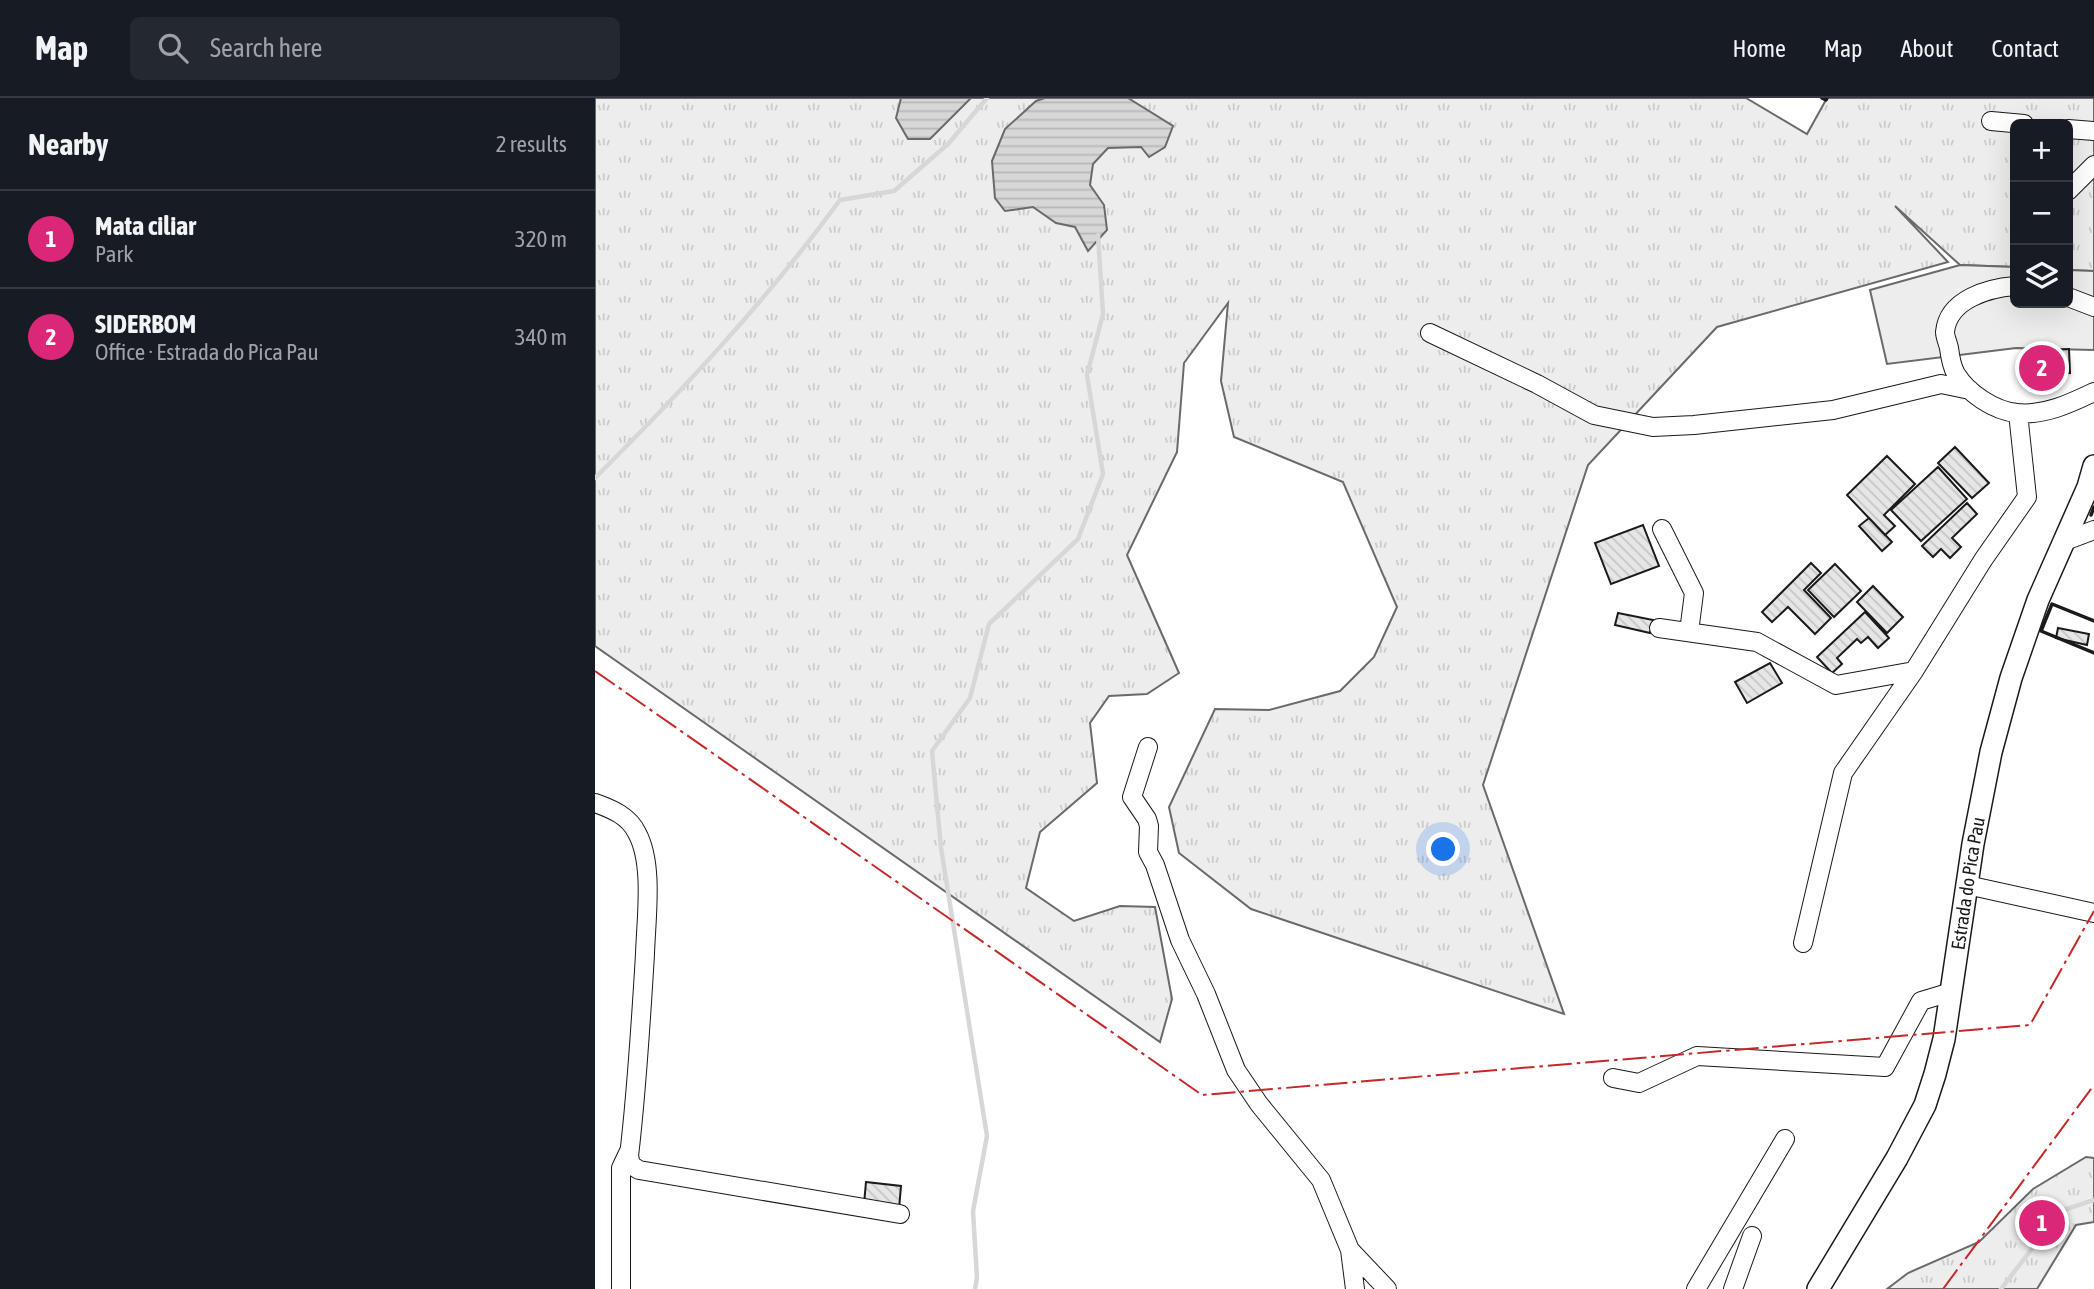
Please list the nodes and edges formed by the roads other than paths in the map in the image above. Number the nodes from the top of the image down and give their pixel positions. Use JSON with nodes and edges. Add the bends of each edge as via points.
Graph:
{"nodes":[{"id":1,"x":1991,"y":121,"type":"dead end"},
{"id":2,"x":2010,"y":123,"type":"edge"},
{"id":3,"x":2073,"y":129,"type":"edge"},
{"id":4,"x":2094,"y":131,"type":"edge"},
{"id":5,"x":2094,"y":165,"type":"edge"},
{"id":6,"x":2073,"y":186,"type":"edge"},
{"id":7,"x":2010,"y":286,"type":"edge"},
{"id":8,"x":2073,"y":299,"type":"edge"},
{"id":9,"x":2094,"y":307,"type":"edge"},
{"id":10,"x":1430,"y":333,"type":"dead end"},
{"id":11,"x":1970,"y":390,"type":"junction"},
{"id":12,"x":2094,"y":392,"type":"edge"},
{"id":13,"x":2018,"y":413,"type":"junction"},
{"id":14,"x":2094,"y":466,"type":"edge"},
{"id":15,"x":1662,"y":529,"type":"dead end"},
{"id":16,"x":2094,"y":530,"type":"edge"},
{"id":17,"x":2064,"y":541,"type":"junction"},
{"id":18,"x":1659,"y":628,"type":"dead end"},
{"id":19,"x":1689,"y":632,"type":"junction"},
{"id":20,"x":1915,"y":671,"type":"junction"},
{"id":21,"x":1148,"y":747,"type":"dead end"},
{"id":22,"x":595,"y":803,"type":"edge"},
{"id":23,"x":1966,"y":885,"type":"junction"},
{"id":24,"x":2094,"y":913,"type":"edge"},
{"id":25,"x":1803,"y":943,"type":"dead end"},
{"id":26,"x":1951,"y":992,"type":"junction"},
{"id":27,"x":1613,"y":1078,"type":"dead end"},
{"id":28,"x":1785,"y":1139,"type":"dead end"},
{"id":29,"x":629,"y":1150,"type":"junction"},
{"id":30,"x":901,"y":1214,"type":"dead end"},
{"id":31,"x":1752,"y":1236,"type":"dead end"},
{"id":32,"x":1350,"y":1250,"type":"junction"},
{"id":33,"x":621,"y":1289,"type":"edge"},
{"id":34,"x":1355,"y":1289,"type":"edge"},
{"id":35,"x":1387,"y":1289,"type":"edge"},
{"id":36,"x":1696,"y":1289,"type":"edge"},
{"id":37,"x":1733,"y":1289,"type":"edge"},
{"id":38,"x":1818,"y":1289,"type":"edge"}],
"edges":[{"from":1,"to":2,"type":"street"},
{"from":3,"to":4,"type":"street"},
{"from":5,"to":6,"type":"street"},
{"from":7,"to":11,"type":"street","via":[[1990,288],[1968,299],[1952,314],[1945,332],[1955,373]]},
{"from":8,"to":9,"type":"street"},
{"from":10,"to":11,"type":"street","via":[[1594,415],[1653,426],[1833,410],[1941,384]]},
{"from":11,"to":13,"type":"street","via":[[1988,404]]},
{"from":12,"to":13,"type":"street","via":[[2053,410]]},
{"from":13,"to":20,"type":"street","via":[[2027,497]]},
{"from":14,"to":17,"type":"main road","name":"Estrada do Pica Pau"},
{"from":15,"to":19,"type":"street","via":[[1694,593]]},
{"from":16,"to":17,"type":"street"},
{"from":17,"to":23,"type":"main road","name":"Estrada do Pica Pau","via":[[2011,678],[1991,752]]},
{"from":18,"to":19,"type":"street"},
{"from":19,"to":20,"type":"street","via":[[1756,642],[1836,685]]},
{"from":20,"to":25,"type":"street","via":[[1843,773]]},
{"from":21,"to":32,"type":"street","via":[[1132,797],[1147,819],[1148,852],[1180,940],[1236,1070],[1321,1180]]},
{"from":22,"to":29,"type":"street","via":[[630,821],[645,857],[643,993]]},
{"from":23,"to":24,"type":"street"},
{"from":23,"to":26,"type":"main road","name":"Estrada do Pica Pau"},
{"from":26,"to":27,"type":"street","via":[[1921,1001],[1885,1067],[1697,1056],[1639,1083]]},
{"from":26,"to":38,"type":"main road","name":"Estrada do Pica Pau","via":[[1944,1039],[1925,1105]]},
{"from":28,"to":36,"type":"street"},
{"from":29,"to":30,"type":"street","via":[[630,1163],[639,1170]]},
{"from":29,"to":33,"type":"street","via":[[621,1168]]},
{"from":31,"to":37,"type":"street"},
{"from":32,"to":34,"type":"street"},
{"from":32,"to":35,"type":"street"}]}
